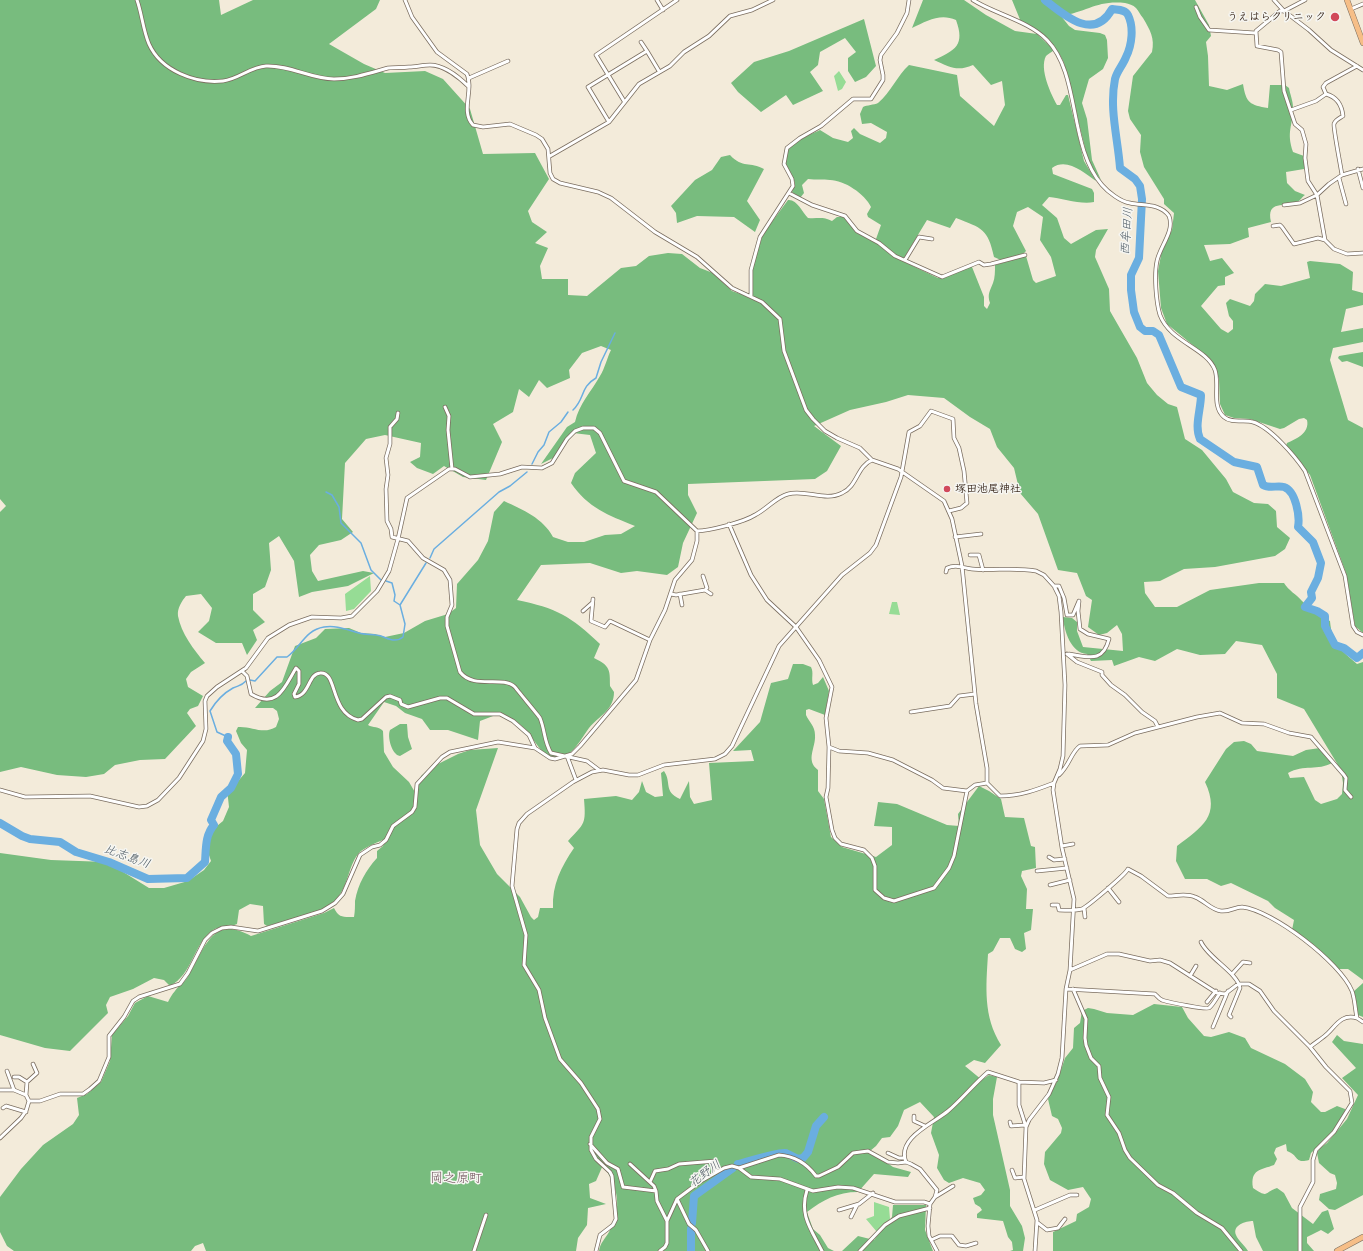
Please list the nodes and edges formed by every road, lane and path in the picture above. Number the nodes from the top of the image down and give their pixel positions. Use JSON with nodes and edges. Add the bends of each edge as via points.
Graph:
{"nodes":[{"id":1,"x":137,"y":0,"type":"edge"},
{"id":2,"x":405,"y":0,"type":"edge"},
{"id":3,"x":657,"y":0,"type":"edge"},
{"id":4,"x":677,"y":0,"type":"edge"},
{"id":5,"x":773,"y":0,"type":"edge"},
{"id":6,"x":909,"y":0,"type":"edge"},
{"id":7,"x":973,"y":0,"type":"edge"},
{"id":8,"x":1274,"y":0,"type":"edge"},
{"id":9,"x":1305,"y":0,"type":"edge"},
{"id":10,"x":1347,"y":0,"type":"edge"},
{"id":11,"x":1363,"y":4,"type":"edge"},
{"id":12,"x":1196,"y":7,"type":"dead end"},
{"id":13,"x":1350,"y":9,"type":"junction"},
{"id":14,"x":663,"y":10,"type":"junction"},
{"id":15,"x":1284,"y":12,"type":"junction"},
{"id":16,"x":1255,"y":33,"type":"junction"},
{"id":17,"x":642,"y":42,"type":"dead end"},
{"id":18,"x":1363,"y":43,"type":"edge"},
{"id":19,"x":647,"y":51,"type":"junction"},
{"id":20,"x":508,"y":61,"type":"dead end"},
{"id":21,"x":1357,"y":66,"type":"junction"},
{"id":22,"x":1363,"y":70,"type":"edge"},
{"id":23,"x":659,"y":71,"type":"junction"},
{"id":24,"x":608,"y":75,"type":"junction"},
{"id":25,"x":470,"y":78,"type":"junction"},
{"id":26,"x":469,"y":87,"type":"junction"},
{"id":27,"x":1326,"y":94,"type":"junction"},
{"id":28,"x":624,"y":101,"type":"junction"},
{"id":29,"x":1291,"y":110,"type":"junction"},
{"id":30,"x":609,"y":122,"type":"junction"},
{"id":31,"x":550,"y":156,"type":"junction"},
{"id":32,"x":1358,"y":169,"type":"junction"},
{"id":33,"x":1363,"y":169,"type":"edge"},
{"id":34,"x":1342,"y":175,"type":"junction"},
{"id":35,"x":1338,"y":178,"type":"junction"},
{"id":36,"x":1363,"y":188,"type":"edge"},
{"id":37,"x":789,"y":193,"type":"junction"},
{"id":38,"x":1317,"y":195,"type":"junction"},
{"id":39,"x":1346,"y":204,"type":"dead end"},
{"id":40,"x":1284,"y":205,"type":"dead end"},
{"id":41,"x":1273,"y":226,"type":"dead end"},
{"id":42,"x":932,"y":239,"type":"dead end"},
{"id":43,"x":1325,"y":240,"type":"junction"},
{"id":44,"x":1363,"y":253,"type":"edge"},
{"id":45,"x":1025,"y":255,"type":"dead end"},
{"id":46,"x":905,"y":260,"type":"junction"},
{"id":47,"x":751,"y":296,"type":"junction"},
{"id":48,"x":445,"y":407,"type":"dead end"},
{"id":49,"x":398,"y":414,"type":"dead end"},
{"id":50,"x":872,"y":460,"type":"junction"},
{"id":51,"x":452,"y":469,"type":"junction"},
{"id":52,"x":902,"y":472,"type":"junction"},
{"id":53,"x":949,"y":510,"type":"junction"},
{"id":54,"x":729,"y":524,"type":"junction"},
{"id":55,"x":697,"y":531,"type":"junction"},
{"id":56,"x":981,"y":534,"type":"dead end"},
{"id":57,"x":955,"y":537,"type":"junction"},
{"id":58,"x":398,"y":539,"type":"junction"},
{"id":59,"x":970,"y":555,"type":"dead end"},
{"id":60,"x":962,"y":566,"type":"junction"},
{"id":61,"x":983,"y":570,"type":"junction"},
{"id":62,"x":946,"y":572,"type":"dead end"},
{"id":63,"x":703,"y":576,"type":"dead end"},
{"id":64,"x":1054,"y":586,"type":"junction"},
{"id":65,"x":705,"y":590,"type":"junction"},
{"id":66,"x":671,"y":594,"type":"junction"},
{"id":67,"x":680,"y":594,"type":"junction"},
{"id":68,"x":711,"y":594,"type":"dead end"},
{"id":69,"x":593,"y":599,"type":"dead end"},
{"id":70,"x":592,"y":603,"type":"junction"},
{"id":71,"x":682,"y":605,"type":"dead end"},
{"id":72,"x":583,"y":611,"type":"dead end"},
{"id":73,"x":796,"y":627,"type":"junction"},
{"id":74,"x":1363,"y":635,"type":"edge"},
{"id":75,"x":650,"y":640,"type":"junction"},
{"id":76,"x":1063,"y":654,"type":"junction"},
{"id":77,"x":1069,"y":654,"type":"junction"},
{"id":78,"x":242,"y":671,"type":"junction"},
{"id":79,"x":976,"y":694,"type":"junction"},
{"id":80,"x":911,"y":712,"type":"dead end"},
{"id":81,"x":1158,"y":727,"type":"junction"},
{"id":82,"x":828,"y":747,"type":"junction"},
{"id":83,"x":535,"y":748,"type":"junction"},
{"id":84,"x":567,"y":756,"type":"junction"},
{"id":85,"x":600,"y":770,"type":"junction"},
{"id":86,"x":1058,"y":776,"type":"junction"},
{"id":87,"x":576,"y":780,"type":"junction"},
{"id":88,"x":987,"y":783,"type":"junction"},
{"id":89,"x":1054,"y":783,"type":"junction"},
{"id":90,"x":0,"y":790,"type":"edge"},
{"id":91,"x":967,"y":791,"type":"junction"},
{"id":92,"x":1351,"y":797,"type":"dead end"},
{"id":93,"x":1073,"y":844,"type":"dead end"},
{"id":94,"x":1062,"y":846,"type":"junction"},
{"id":95,"x":1049,"y":857,"type":"dead end"},
{"id":96,"x":1065,"y":859,"type":"junction"},
{"id":97,"x":1067,"y":868,"type":"junction"},
{"id":98,"x":1037,"y":871,"type":"dead end"},
{"id":99,"x":1070,"y":880,"type":"junction"},
{"id":100,"x":1050,"y":885,"type":"dead end"},
{"id":101,"x":1108,"y":888,"type":"junction"},
{"id":102,"x":1118,"y":902,"type":"dead end"},
{"id":103,"x":1052,"y":905,"type":"dead end"},
{"id":104,"x":1084,"y":908,"type":"junction"},
{"id":105,"x":1074,"y":911,"type":"junction"},
{"id":106,"x":1085,"y":918,"type":"dead end"},
{"id":107,"x":1201,"y":942,"type":"dead end"},
{"id":108,"x":1250,"y":963,"type":"dead end"},
{"id":109,"x":1196,"y":966,"type":"dead end"},
{"id":110,"x":1070,"y":970,"type":"junction"},
{"id":111,"x":1233,"y":974,"type":"junction"},
{"id":112,"x":1190,"y":976,"type":"junction"},
{"id":113,"x":1240,"y":983,"type":"junction"},
{"id":114,"x":1066,"y":989,"type":"junction"},
{"id":115,"x":1073,"y":989,"type":"junction"},
{"id":116,"x":1216,"y":991,"type":"junction"},
{"id":117,"x":1228,"y":991,"type":"junction"},
{"id":118,"x":1220,"y":993,"type":"junction"},
{"id":119,"x":1207,"y":1002,"type":"dead end"},
{"id":120,"x":1231,"y":1017,"type":"dead end"},
{"id":121,"x":1357,"y":1018,"type":"junction"},
{"id":122,"x":1363,"y":1022,"type":"edge"},
{"id":123,"x":1213,"y":1027,"type":"dead end"},
{"id":124,"x":1310,"y":1047,"type":"junction"},
{"id":125,"x":33,"y":1064,"type":"dead end"},
{"id":126,"x":7,"y":1071,"type":"dead end"},
{"id":127,"x":14,"y":1077,"type":"dead end"},
{"id":128,"x":1056,"y":1080,"type":"junction"},
{"id":129,"x":27,"y":1082,"type":"junction"},
{"id":130,"x":1019,"y":1082,"type":"junction"},
{"id":131,"x":0,"y":1090,"type":"edge"},
{"id":132,"x":14,"y":1090,"type":"junction"},
{"id":133,"x":26,"y":1095,"type":"junction"},
{"id":134,"x":29,"y":1101,"type":"junction"},
{"id":135,"x":3,"y":1108,"type":"dead end"},
{"id":136,"x":26,"y":1112,"type":"junction"},
{"id":137,"x":914,"y":1116,"type":"dead end"},
{"id":138,"x":1010,"y":1122,"type":"dead end"},
{"id":139,"x":925,"y":1126,"type":"junction"},
{"id":140,"x":1026,"y":1126,"type":"junction"},
{"id":141,"x":0,"y":1138,"type":"edge"},
{"id":142,"x":590,"y":1144,"type":"junction"},
{"id":143,"x":888,"y":1152,"type":"dead end"},
{"id":144,"x":905,"y":1160,"type":"junction"},
{"id":145,"x":630,"y":1164,"type":"dead end"},
{"id":146,"x":738,"y":1168,"type":"junction"},
{"id":147,"x":1012,"y":1170,"type":"dead end"},
{"id":148,"x":716,"y":1172,"type":"junction"},
{"id":149,"x":1024,"y":1178,"type":"junction"},
{"id":150,"x":650,"y":1182,"type":"junction"},
{"id":151,"x":952,"y":1186,"type":"dead end"},
{"id":152,"x":808,"y":1190,"type":"junction"},
{"id":153,"x":656,"y":1191,"type":"junction"},
{"id":154,"x":873,"y":1193,"type":"junction"},
{"id":155,"x":1077,"y":1195,"type":"dead end"},
{"id":156,"x":935,"y":1197,"type":"junction"},
{"id":157,"x":677,"y":1199,"type":"junction"},
{"id":158,"x":857,"y":1205,"type":"junction"},
{"id":159,"x":930,"y":1206,"type":"junction"},
{"id":160,"x":840,"y":1210,"type":"dead end"},
{"id":161,"x":1035,"y":1210,"type":"junction"},
{"id":162,"x":486,"y":1214,"type":"dead end"},
{"id":163,"x":851,"y":1217,"type":"dead end"},
{"id":164,"x":1065,"y":1219,"type":"dead end"},
{"id":165,"x":667,"y":1221,"type":"junction"},
{"id":166,"x":1038,"y":1224,"type":"junction"},
{"id":167,"x":1363,"y":1237,"type":"edge"},
{"id":168,"x":931,"y":1240,"type":"junction"},
{"id":169,"x":976,"y":1243,"type":"dead end"},
{"id":170,"x":474,"y":1251,"type":"edge"},
{"id":171,"x":596,"y":1251,"type":"edge"},
{"id":172,"x":660,"y":1251,"type":"edge"},
{"id":173,"x":708,"y":1251,"type":"edge"},
{"id":174,"x":822,"y":1251,"type":"edge"},
{"id":175,"x":860,"y":1251,"type":"edge"},
{"id":176,"x":937,"y":1251,"type":"edge"},
{"id":177,"x":1035,"y":1251,"type":"edge"},
{"id":178,"x":1241,"y":1251,"type":"edge"},
{"id":179,"x":1300,"y":1251,"type":"edge"},
{"id":180,"x":1337,"y":1251,"type":"edge"}],
"edges":[{"from":1,"to":26,"type":"street","via":[[150,46],[170,67],[197,80],[224,81],[264,66],[292,68],[326,78],[345,79],[390,68],[431,64],[442,68]]},
{"from":2,"to":25,"type":"street","via":[[412,17],[437,52],[458,65]]},
{"from":3,"to":14,"type":"street"},
{"from":4,"to":14,"type":"street"},
{"from":5,"to":23,"type":"street","via":[[752,10],[730,16],[709,36],[684,52],[670,66]]},
{"from":6,"to":37,"type":"street","via":[[907,13],[897,33],[881,55],[883,80],[871,100],[853,99],[822,126],[787,148],[784,164],[793,183]]},
{"from":7,"to":74,"type":"street","via":[[1036,31],[1051,44],[1063,67],[1089,166],[1103,187],[1128,203],[1163,209],[1170,218],[1170,229],[1158,254],[1156,268],[1159,306],[1164,323],[1177,337],[1211,364],[1216,376],[1218,408],[1222,415],[1230,420],[1252,421],[1267,429],[1297,459],[1305,471],[1345,576],[1353,626]]},
{"from":8,"to":15,"type":"street"},
{"from":9,"to":15,"type":"street"},
{"from":10,"to":13,"type":"main road"},
{"from":11,"to":13,"type":"street"},
{"from":12,"to":16,"type":"street","via":[[1209,30]]},
{"from":13,"to":18,"type":"main road"},
{"from":14,"to":24,"type":"street","via":[[596,55]]},
{"from":15,"to":16,"type":"street","via":[[1280,11]]},
{"from":15,"to":21,"type":"street","via":[[1337,55]]},
{"from":16,"to":29,"type":"street","via":[[1257,46],[1281,52],[1284,91]]},
{"from":17,"to":19,"type":"street"},
{"from":19,"to":23,"type":"street"},
{"from":19,"to":24,"type":"street"},
{"from":20,"to":25,"type":"street"},
{"from":21,"to":22,"type":"street"},
{"from":21,"to":27,"type":"street","via":[[1326,83],[1323,87]]},
{"from":23,"to":28,"type":"street","via":[[639,84]]},
{"from":24,"to":28,"type":"street"},
{"from":24,"to":30,"type":"street","via":[[588,87]]},
{"from":25,"to":26,"type":"street"},
{"from":26,"to":31,"type":"street","via":[[468,115],[473,125],[515,125],[542,139]]},
{"from":27,"to":29,"type":"street","via":[[1316,101]]},
{"from":27,"to":34,"type":"street","via":[[1332,96],[1342,110],[1343,116],[1336,120],[1333,127]]},
{"from":28,"to":30,"type":"street"},
{"from":29,"to":38,"type":"street","via":[[1295,124],[1302,130],[1306,144],[1308,180]]},
{"from":30,"to":31,"type":"street"},
{"from":31,"to":47,"type":"street","via":[[550,173],[554,179],[611,198],[655,232],[697,257],[732,288]]},
{"from":32,"to":33,"type":"street"},
{"from":32,"to":34,"type":"street"},
{"from":32,"to":36,"type":"street"},
{"from":34,"to":35,"type":"street"},
{"from":35,"to":38,"type":"street"},
{"from":35,"to":39,"type":"street"},
{"from":37,"to":46,"type":"street","via":[[812,205],[845,216],[857,231]]},
{"from":37,"to":47,"type":"street","via":[[760,237],[751,270]]},
{"from":38,"to":40,"type":"street","via":[[1300,203]]},
{"from":38,"to":43,"type":"street"},
{"from":41,"to":43,"type":"street","via":[[1282,226],[1294,244],[1318,238]]},
{"from":42,"to":46,"type":"street","via":[[919,237]]},
{"from":43,"to":44,"type":"street","via":[[1334,249],[1347,254]]},
{"from":45,"to":46,"type":"street","via":[[991,264],[979,262],[942,277]]},
{"from":47,"to":50,"type":"street","via":[[762,302],[780,319],[784,351],[809,415],[825,431],[860,448]]},
{"from":48,"to":51,"type":"street","via":[[449,416]]},
{"from":49,"to":58,"type":"street","via":[[390,427],[390,444],[386,458],[387,521],[392,537]]},
{"from":50,"to":52,"type":"street"},
{"from":50,"to":54,"type":"street","via":[[864,466],[850,488],[842,494],[830,497],[801,492],[787,494],[754,516]]},
{"from":51,"to":55,"type":"street","via":[[470,477],[500,474],[522,467],[542,468],[552,464],[566,439],[575,431],[594,428],[600,433],[624,482],[656,492]]},
{"from":51,"to":58,"type":"street","via":[[441,473],[408,498]]},
{"from":52,"to":53,"type":"street","via":[[940,498]]},
{"from":52,"to":53,"type":"street","via":[[909,432],[920,426],[931,411],[953,419],[954,438],[959,448],[968,500],[965,506]]},
{"from":52,"to":73,"type":"street","via":[[886,523],[874,549],[842,575]]},
{"from":53,"to":57,"type":"street"},
{"from":54,"to":55,"type":"street"},
{"from":54,"to":73,"type":"street","via":[[751,576],[767,600]]},
{"from":55,"to":66,"type":"street","via":[[692,560],[675,580]]},
{"from":56,"to":57,"type":"street"},
{"from":57,"to":60,"type":"street"},
{"from":58,"to":78,"type":"street","via":[[389,571],[383,582],[357,613],[341,618],[312,617],[283,628],[263,642],[251,662]]},
{"from":58,"to":84,"type":"street","via":[[408,541],[423,558],[444,570],[450,580],[452,605],[447,626],[460,672],[475,682],[503,683],[514,687],[538,714],[551,753]]},
{"from":59,"to":61,"type":"street","via":[[979,555]]},
{"from":60,"to":61,"type":"street"},
{"from":60,"to":62,"type":"street","via":[[950,567]]},
{"from":60,"to":79,"type":"street"},
{"from":61,"to":64,"type":"street","via":[[1036,571],[1044,575]]},
{"from":63,"to":65,"type":"street","via":[[707,588]]},
{"from":64,"to":76,"type":"street","via":[[1060,606]]},
{"from":64,"to":77,"type":"street","via":[[1059,586],[1067,615],[1074,615],[1080,601],[1080,629],[1088,634],[1109,639],[1106,650],[1098,656]]},
{"from":65,"to":67,"type":"street"},
{"from":65,"to":68,"type":"street"},
{"from":66,"to":67,"type":"street"},
{"from":66,"to":75,"type":"street","via":[[666,610]]},
{"from":67,"to":71,"type":"street"},
{"from":69,"to":70,"type":"street"},
{"from":70,"to":72,"type":"street"},
{"from":70,"to":75,"type":"street","via":[[591,621],[605,627],[610,621]]},
{"from":73,"to":82,"type":"street","via":[[819,660],[832,687],[826,718]]},
{"from":73,"to":85,"type":"street","via":[[777,649],[732,746],[725,754],[710,760],[664,765],[634,776]]},
{"from":75,"to":84,"type":"street","via":[[636,680],[580,746]]},
{"from":76,"to":77,"type":"street"},
{"from":76,"to":86,"type":"street","via":[[1063,756]]},
{"from":77,"to":81,"type":"street","via":[[1078,662],[1102,672],[1111,685],[1130,699]]},
{"from":78,"to":83,"type":"street","via":[[247,676],[250,694],[262,698],[271,698],[281,693],[287,687],[296,668],[299,671],[299,684],[295,697],[306,691],[315,675],[326,675],[333,684],[335,698],[342,710],[358,720],[390,696],[400,700],[404,707],[447,698],[474,714],[500,714],[513,721],[529,735]]},
{"from":78,"to":90,"type":"street","via":[[207,696],[204,709],[206,729],[201,747],[172,786],[153,804],[139,807],[90,796],[25,796]]},
{"from":79,"to":80,"type":"street","via":[[959,696],[950,706]]},
{"from":79,"to":88,"type":"street"},
{"from":81,"to":86,"type":"street","via":[[1108,744],[1080,746],[1075,750],[1067,768]]},
{"from":81,"to":92,"type":"street","via":[[1197,716],[1220,713],[1242,723],[1264,724],[1289,733],[1307,735],[1314,739],[1344,775],[1345,790]]},
{"from":82,"to":91,"type":"street","via":[[893,760],[943,788]]},
{"from":82,"to":91,"type":"street","via":[[826,797],[835,838],[841,844],[864,850],[872,858],[875,866],[875,890],[888,900],[901,899],[934,888],[941,880],[954,856]]},
{"from":83,"to":84,"type":"street","via":[[550,758]]},
{"from":83,"to":134,"type":"street","via":[[498,742],[450,752],[442,757],[418,784],[412,812],[393,826],[386,840],[380,845],[360,855],[343,894],[335,903],[322,911],[258,931],[231,927],[212,933],[205,940],[180,984],[133,1001],[109,1036],[109,1057],[99,1081],[83,1094],[60,1094],[40,1101]]},
{"from":84,"to":85,"type":"street","via":[[587,761]]},
{"from":84,"to":87,"type":"street"},
{"from":85,"to":87,"type":"street"},
{"from":86,"to":89,"type":"street"},
{"from":87,"to":142,"type":"street","via":[[527,814],[520,822],[517,829],[512,886],[526,935],[524,965],[539,990],[555,1048],[560,1059],[581,1083],[599,1112],[599,1123],[592,1134]]},
{"from":88,"to":89,"type":"street","via":[[1000,796],[1025,794]]},
{"from":88,"to":91,"type":"street","via":[[975,785]]},
{"from":89,"to":94,"type":"street"},
{"from":93,"to":94,"type":"street"},
{"from":94,"to":96,"type":"street"},
{"from":95,"to":96,"type":"street","via":[[1054,860]]},
{"from":96,"to":97,"type":"street"},
{"from":97,"to":98,"type":"street"},
{"from":97,"to":99,"type":"street"},
{"from":99,"to":100,"type":"street"},
{"from":99,"to":105,"type":"street"},
{"from":101,"to":102,"type":"street"},
{"from":101,"to":104,"type":"street"},
{"from":101,"to":121,"type":"street","via":[[1128,869],[1168,896],[1192,896],[1215,910],[1227,911],[1241,907],[1271,917],[1322,953],[1345,980],[1352,990]]},
{"from":103,"to":105,"type":"street","via":[[1058,905],[1060,910]]},
{"from":104,"to":105,"type":"street"},
{"from":104,"to":106,"type":"street"},
{"from":105,"to":110,"type":"street"},
{"from":107,"to":111,"type":"street","via":[[1221,966]]},
{"from":108,"to":111,"type":"street","via":[[1243,962]]},
{"from":109,"to":112,"type":"street"},
{"from":110,"to":112,"type":"street","via":[[1107,954],[1119,954],[1170,963]]},
{"from":110,"to":114,"type":"street"},
{"from":111,"to":113,"type":"street"},
{"from":112,"to":116,"type":"street"},
{"from":113,"to":117,"type":"street"},
{"from":113,"to":120,"type":"street"},
{"from":113,"to":124,"type":"street","via":[[1249,984],[1260,991],[1274,1011]]},
{"from":114,"to":115,"type":"street"},
{"from":114,"to":128,"type":"street","via":[[1062,1058]]},
{"from":115,"to":118,"type":"street","via":[[1155,994],[1170,1003],[1205,1010]]},
{"from":115,"to":178,"type":"street","via":[[1086,1019],[1086,1045],[1091,1058],[1099,1066],[1100,1078],[1109,1097],[1107,1115],[1119,1133],[1127,1154],[1158,1185],[1173,1193],[1196,1213],[1218,1225]]},
{"from":116,"to":118,"type":"street"},
{"from":116,"to":119,"type":"street"},
{"from":117,"to":118,"type":"street","via":[[1225,994]]},
{"from":117,"to":123,"type":"street"},
{"from":121,"to":122,"type":"street"},
{"from":121,"to":124,"type":"street","via":[[1349,1017],[1338,1021],[1327,1035]]},
{"from":124,"to":179,"type":"street","via":[[1350,1091],[1352,1103],[1334,1132],[1316,1150],[1313,1160],[1313,1182],[1300,1207]]},
{"from":125,"to":129,"type":"street","via":[[37,1073]]},
{"from":126,"to":132,"type":"street"},
{"from":127,"to":129,"type":"street"},
{"from":128,"to":130,"type":"street","via":[[1044,1083]]},
{"from":128,"to":140,"type":"street"},
{"from":129,"to":133,"type":"street"},
{"from":130,"to":139,"type":"street","via":[[988,1072],[948,1111]]},
{"from":130,"to":140,"type":"street","via":[[1019,1105]]},
{"from":131,"to":132,"type":"street"},
{"from":132,"to":133,"type":"street"},
{"from":133,"to":134,"type":"street"},
{"from":134,"to":136,"type":"street"},
{"from":135,"to":136,"type":"street","via":[[6,1106]]},
{"from":136,"to":141,"type":"street"},
{"from":137,"to":139,"type":"street","via":[[914,1121]]},
{"from":138,"to":140,"type":"street","via":[[1014,1127]]},
{"from":139,"to":144,"type":"street","via":[[907,1144]]},
{"from":140,"to":149,"type":"street"},
{"from":142,"to":153,"type":"street","via":[[607,1163],[618,1168],[623,1187]]},
{"from":142,"to":171,"type":"street","via":[[596,1159],[611,1174],[616,1205],[615,1223],[600,1235]]},
{"from":143,"to":144,"type":"street"},
{"from":144,"to":146,"type":"street","via":[[898,1163],[888,1162],[868,1151],[860,1151],[838,1167],[819,1176],[816,1176],[806,1164],[779,1155]]},
{"from":144,"to":156,"type":"street","via":[[920,1169],[929,1179],[937,1190]]},
{"from":145,"to":150,"type":"street"},
{"from":146,"to":148,"type":"street","via":[[732,1166]]},
{"from":146,"to":152,"type":"street","via":[[751,1177],[780,1179]]},
{"from":147,"to":149,"type":"street","via":[[1014,1178]]},
{"from":148,"to":150,"type":"street","via":[[716,1161],[679,1164],[655,1171]]},
{"from":148,"to":157,"type":"street"},
{"from":149,"to":161,"type":"street","via":[[1026,1190]]},
{"from":150,"to":153,"type":"street"},
{"from":151,"to":156,"type":"street"},
{"from":152,"to":154,"type":"street","via":[[838,1187]]},
{"from":152,"to":174,"type":"street","via":[[803,1206],[804,1216]]},
{"from":153,"to":165,"type":"street","via":[[657,1201]]},
{"from":154,"to":158,"type":"street"},
{"from":154,"to":159,"type":"street","via":[[895,1202],[924,1202]]},
{"from":155,"to":161,"type":"street","via":[[1070,1195]]},
{"from":156,"to":159,"type":"street"},
{"from":157,"to":165,"type":"street"},
{"from":157,"to":173,"type":"street","via":[[689,1224],[696,1230]]},
{"from":158,"to":160,"type":"street"},
{"from":158,"to":163,"type":"street"},
{"from":159,"to":168,"type":"street"},
{"from":159,"to":175,"type":"street","via":[[899,1216],[885,1225]]},
{"from":161,"to":166,"type":"street"},
{"from":162,"to":170,"type":"street"},
{"from":164,"to":166,"type":"street","via":[[1058,1228],[1047,1230]]},
{"from":165,"to":172,"type":"street","via":[[667,1243]]},
{"from":166,"to":177,"type":"street"},
{"from":167,"to":180,"type":"main road"},
{"from":168,"to":169,"type":"street","via":[[940,1236],[952,1236],[959,1245]]},
{"from":168,"to":176,"type":"street"}]}
